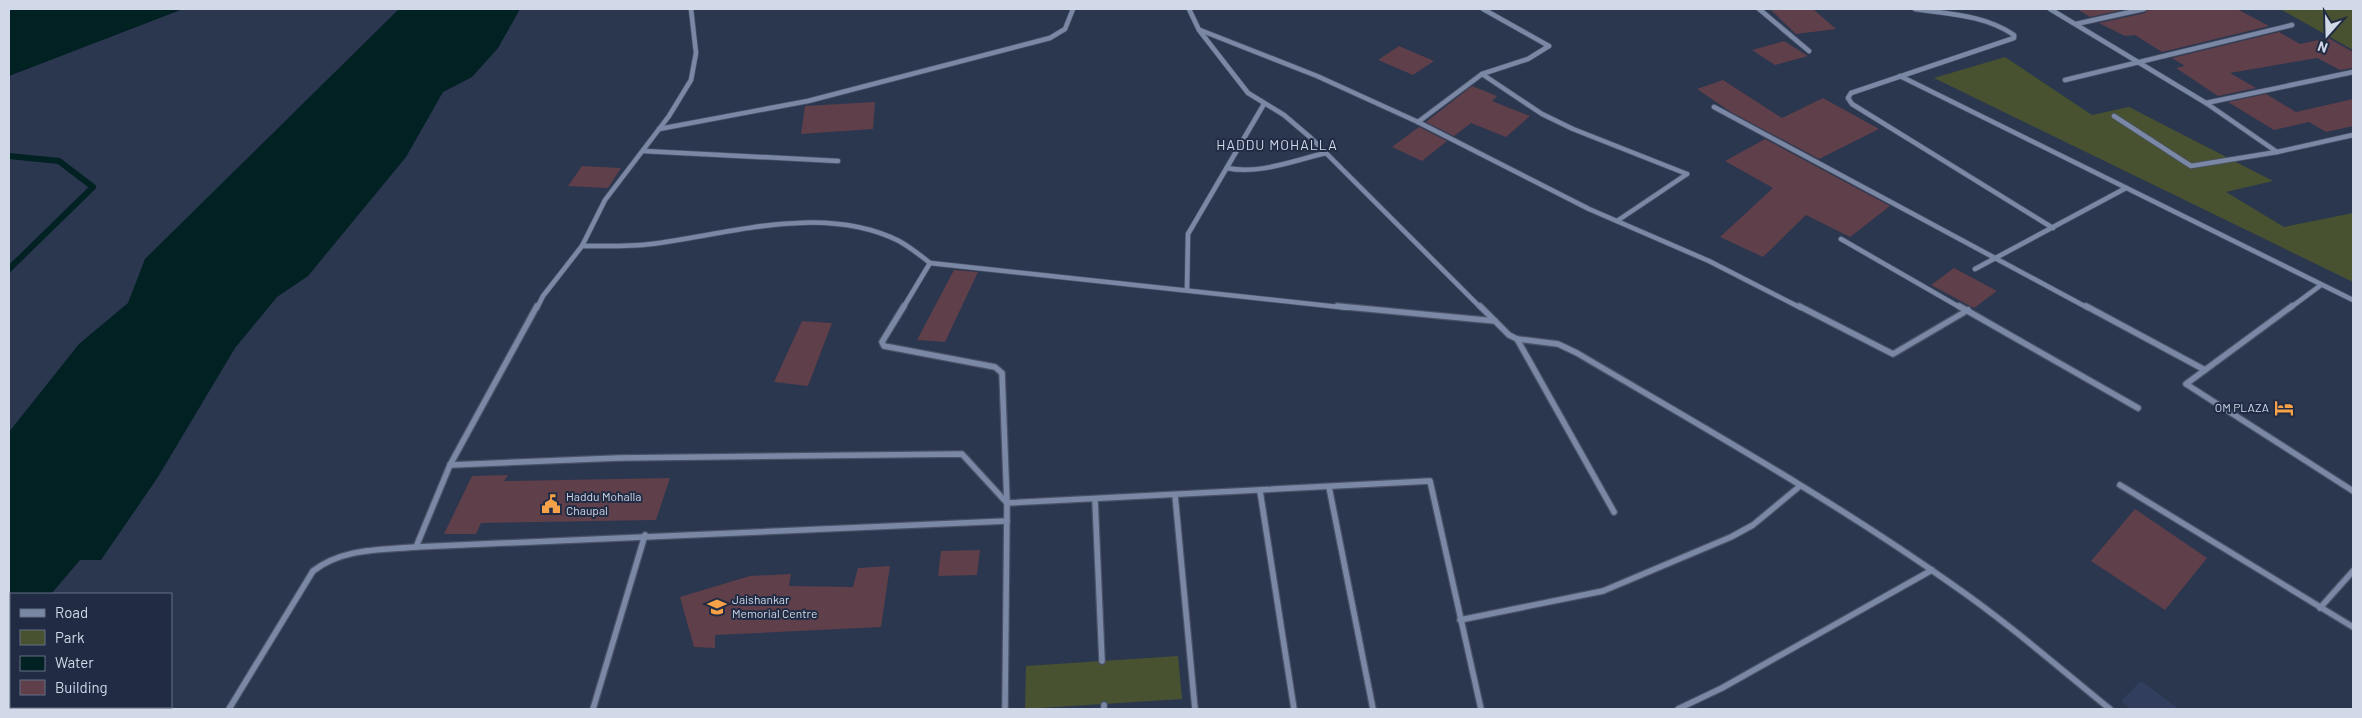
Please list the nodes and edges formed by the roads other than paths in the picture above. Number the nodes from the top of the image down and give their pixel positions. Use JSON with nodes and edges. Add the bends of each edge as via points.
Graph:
{"nodes":[{"id":1,"x":691,"y":9,"type":"edge"},
{"id":2,"x":1073,"y":9,"type":"edge"},
{"id":3,"x":1188,"y":9,"type":"edge"},
{"id":4,"x":1483,"y":9,"type":"edge"},
{"id":5,"x":1759,"y":9,"type":"edge"},
{"id":6,"x":1915,"y":9,"type":"edge"},
{"id":7,"x":2050,"y":9,"type":"edge"},
{"id":8,"x":2144,"y":9,"type":"edge"},
{"id":9,"x":2076,"y":24,"type":"junction"},
{"id":10,"x":2292,"y":25,"type":"dead end"},
{"id":11,"x":1199,"y":30,"type":"junction"},
{"id":12,"x":1808,"y":51,"type":"dead end"},
{"id":13,"x":2139,"y":62,"type":"junction"},
{"id":14,"x":2353,"y":72,"type":"edge"},
{"id":15,"x":1482,"y":74,"type":"junction"},
{"id":16,"x":1900,"y":76,"type":"junction"},
{"id":17,"x":2065,"y":80,"type":"dead end"},
{"id":18,"x":2206,"y":103,"type":"junction"},
{"id":19,"x":1264,"y":104,"type":"junction"},
{"id":20,"x":1714,"y":107,"type":"dead end"},
{"id":21,"x":2114,"y":116,"type":"dead end"},
{"id":22,"x":1418,"y":122,"type":"junction"},
{"id":23,"x":659,"y":129,"type":"junction"},
{"id":24,"x":2353,"y":135,"type":"edge"},
{"id":25,"x":643,"y":151,"type":"junction"},
{"id":26,"x":2277,"y":152,"type":"junction"},
{"id":27,"x":1326,"y":153,"type":"junction"},
{"id":28,"x":838,"y":162,"type":"dead end"},
{"id":29,"x":1227,"y":168,"type":"junction"},
{"id":30,"x":2126,"y":188,"type":"junction"},
{"id":31,"x":1617,"y":221,"type":"junction"},
{"id":32,"x":2053,"y":228,"type":"junction"},
{"id":33,"x":1841,"y":239,"type":"dead end"},
{"id":34,"x":582,"y":246,"type":"junction"},
{"id":35,"x":1998,"y":257,"type":"junction"},
{"id":36,"x":930,"y":263,"type":"junction"},
{"id":37,"x":1976,"y":269,"type":"dead end"},
{"id":38,"x":2321,"y":285,"type":"junction"},
{"id":39,"x":1187,"y":289,"type":"junction"},
{"id":40,"x":2353,"y":300,"type":"edge"},
{"id":41,"x":1968,"y":310,"type":"junction"},
{"id":42,"x":1496,"y":321,"type":"junction"},
{"id":43,"x":1517,"y":340,"type":"junction"},
{"id":44,"x":2205,"y":370,"type":"junction"},
{"id":45,"x":2138,"y":408,"type":"dead end"},
{"id":46,"x":450,"y":465,"type":"junction"},
{"id":47,"x":2120,"y":485,"type":"dead end"},
{"id":48,"x":1800,"y":486,"type":"junction"},
{"id":49,"x":1329,"y":487,"type":"junction"},
{"id":50,"x":1260,"y":491,"type":"junction"},
{"id":51,"x":2353,"y":491,"type":"edge"},
{"id":52,"x":1175,"y":495,"type":"junction"},
{"id":53,"x":1095,"y":500,"type":"junction"},
{"id":54,"x":1007,"y":503,"type":"junction"},
{"id":55,"x":1614,"y":512,"type":"dead end"},
{"id":56,"x":1007,"y":520,"type":"junction"},
{"id":57,"x":644,"y":536,"type":"junction"},
{"id":58,"x":416,"y":547,"type":"junction"},
{"id":59,"x":1932,"y":570,"type":"junction"},
{"id":60,"x":2353,"y":571,"type":"edge"},
{"id":61,"x":2320,"y":608,"type":"junction"},
{"id":62,"x":1460,"y":620,"type":"junction"},
{"id":63,"x":2353,"y":626,"type":"edge"},
{"id":64,"x":1102,"y":661,"type":"dead end"},
{"id":65,"x":229,"y":709,"type":"edge"},
{"id":66,"x":593,"y":709,"type":"edge"},
{"id":67,"x":1005,"y":709,"type":"edge"},
{"id":68,"x":1195,"y":709,"type":"edge"},
{"id":69,"x":1294,"y":709,"type":"edge"},
{"id":70,"x":1373,"y":709,"type":"edge"},
{"id":71,"x":1481,"y":709,"type":"edge"},
{"id":72,"x":1678,"y":709,"type":"edge"},
{"id":73,"x":2110,"y":709,"type":"edge"}],
"edges":[{"from":1,"to":23,"type":"street","via":[[696,53],[692,80]]},
{"from":2,"to":23,"type":"street","via":[[1065,29],[1050,38],[808,101]]},
{"from":3,"to":11,"type":"street"},
{"from":4,"to":15,"type":"street","via":[[1549,46],[1528,58]]},
{"from":5,"to":12,"type":"street"},
{"from":6,"to":16,"type":"street","via":[[1996,24],[2010,31],[2014,38]]},
{"from":7,"to":9,"type":"street"},
{"from":8,"to":9,"type":"street"},
{"from":9,"to":13,"type":"street"},
{"from":10,"to":13,"type":"street"},
{"from":11,"to":19,"type":"street","via":[[1248,93]]},
{"from":11,"to":22,"type":"street","via":[[1326,79]]},
{"from":13,"to":17,"type":"street"},
{"from":13,"to":18,"type":"street"},
{"from":14,"to":18,"type":"street"},
{"from":15,"to":22,"type":"street"},
{"from":15,"to":31,"type":"street","via":[[1542,114],[1686,174]]},
{"from":16,"to":30,"type":"street"},
{"from":16,"to":32,"type":"street","via":[[1851,93],[1848,98],[1852,104]]},
{"from":18,"to":26,"type":"street"},
{"from":19,"to":27,"type":"street","via":[[1284,115]]},
{"from":19,"to":29,"type":"street"},
{"from":20,"to":35,"type":"street"},
{"from":21,"to":26,"type":"street","via":[[2191,166]]},
{"from":22,"to":31,"type":"street"},
{"from":23,"to":25,"type":"street"},
{"from":24,"to":26,"type":"street"},
{"from":25,"to":28,"type":"street"},
{"from":25,"to":34,"type":"street","via":[[605,200]]},
{"from":27,"to":29,"type":"street","via":[[1254,170]]},
{"from":27,"to":42,"type":"street"},
{"from":29,"to":39,"type":"street","via":[[1188,234]]},
{"from":30,"to":32,"type":"street"},
{"from":30,"to":38,"type":"street"},
{"from":31,"to":41,"type":"street","via":[[1709,261],[1893,354]]},
{"from":32,"to":35,"type":"street"},
{"from":33,"to":41,"type":"street"},
{"from":34,"to":36,"type":"street","via":[[640,245],[763,226],[826,223],[892,238]]},
{"from":34,"to":46,"type":"street","via":[[543,296]]},
{"from":35,"to":37,"type":"street"},
{"from":35,"to":44,"type":"street"},
{"from":36,"to":39,"type":"street"},
{"from":36,"to":54,"type":"street","via":[[882,342],[891,348],[995,367],[1002,373]]},
{"from":38,"to":40,"type":"street"},
{"from":38,"to":44,"type":"street"},
{"from":39,"to":42,"type":"street"},
{"from":41,"to":45,"type":"street"},
{"from":42,"to":43,"type":"street"},
{"from":43,"to":48,"type":"street","via":[[1558,344],[1577,353]]},
{"from":43,"to":55,"type":"street"},
{"from":44,"to":51,"type":"street","via":[[2186,384]]},
{"from":46,"to":54,"type":"street","via":[[618,458],[962,454]]},
{"from":46,"to":58,"type":"street"},
{"from":47,"to":61,"type":"street"},
{"from":48,"to":59,"type":"street"},
{"from":48,"to":62,"type":"street","via":[[1753,525],[1731,537],[1603,591]]},
{"from":49,"to":50,"type":"street"},
{"from":49,"to":62,"type":"street","via":[[1430,481]]},
{"from":49,"to":70,"type":"street"},
{"from":50,"to":52,"type":"street"},
{"from":50,"to":69,"type":"street"},
{"from":52,"to":53,"type":"street"},
{"from":52,"to":68,"type":"street"},
{"from":53,"to":54,"type":"street"},
{"from":53,"to":64,"type":"street"},
{"from":54,"to":56,"type":"street"},
{"from":56,"to":57,"type":"street"},
{"from":56,"to":67,"type":"street"},
{"from":57,"to":58,"type":"street"},
{"from":57,"to":66,"type":"street"},
{"from":58,"to":65,"type":"street","via":[[351,553],[321,564],[306,581]]},
{"from":59,"to":72,"type":"street","via":[[1722,688]]},
{"from":59,"to":73,"type":"street","via":[[1998,618]]},
{"from":60,"to":61,"type":"street"},
{"from":61,"to":63,"type":"street"},
{"from":62,"to":71,"type":"street"}]}
